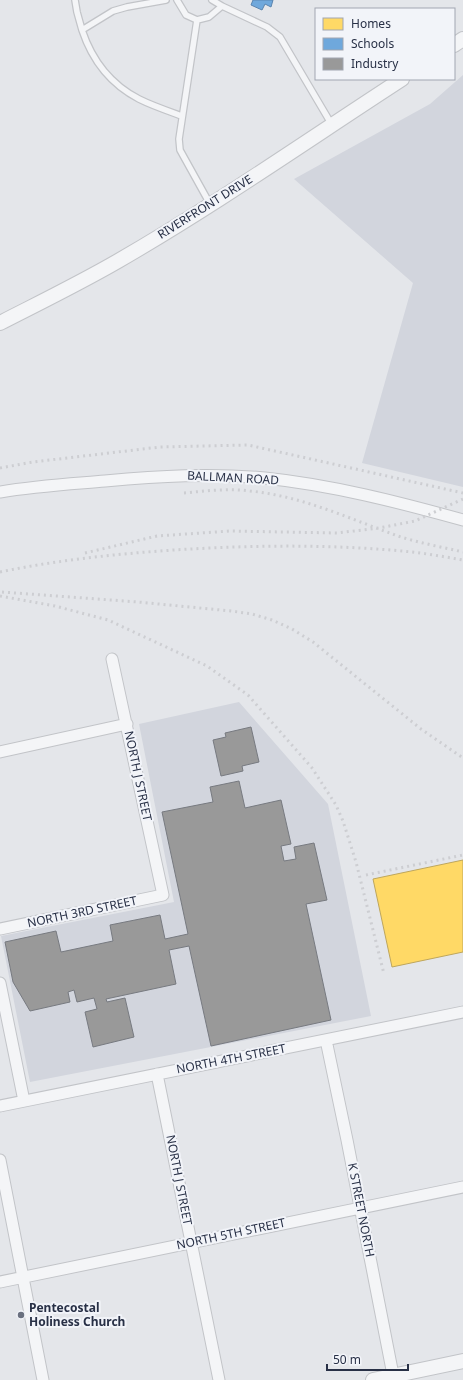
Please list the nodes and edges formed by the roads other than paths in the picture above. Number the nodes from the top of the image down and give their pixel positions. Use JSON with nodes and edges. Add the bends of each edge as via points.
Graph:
{"nodes":[{"id":1,"x":75,"y":0,"type":"edge"},
{"id":2,"x":166,"y":0,"type":"edge"},
{"id":3,"x":177,"y":0,"type":"edge"},
{"id":4,"x":212,"y":0,"type":"edge"},
{"id":5,"x":222,"y":6,"type":"junction"},
{"id":6,"x":197,"y":20,"type":"junction"},
{"id":7,"x":82,"y":30,"type":"junction"},
{"id":8,"x":400,"y":80,"type":"edge"},
{"id":9,"x":182,"y":116,"type":"junction"},
{"id":10,"x":332,"y":125,"type":"junction"},
{"id":11,"x":210,"y":204,"type":"junction"},
{"id":12,"x":0,"y":323,"type":"edge"},
{"id":13,"x":0,"y":492,"type":"edge"},
{"id":14,"x":463,"y":520,"type":"edge"},
{"id":15,"x":112,"y":658,"type":"dead end"},
{"id":16,"x":127,"y":724,"type":"junction"},
{"id":17,"x":0,"y":752,"type":"edge"},
{"id":18,"x":163,"y":895,"type":"joint"},
{"id":19,"x":0,"y":930,"type":"edge"},
{"id":20,"x":0,"y":984,"type":"edge"},
{"id":21,"x":463,"y":1012,"type":"edge"},
{"id":22,"x":326,"y":1040,"type":"junction"},
{"id":23,"x":158,"y":1074,"type":"junction"},
{"id":24,"x":24,"y":1101,"type":"junction"},
{"id":25,"x":0,"y":1106,"type":"edge"},
{"id":26,"x":0,"y":1160,"type":"edge"},
{"id":27,"x":463,"y":1187,"type":"edge"},
{"id":28,"x":361,"y":1208,"type":"junction"},
{"id":29,"x":191,"y":1242,"type":"junction"},
{"id":30,"x":23,"y":1277,"type":"junction"},
{"id":31,"x":0,"y":1282,"type":"edge"},
{"id":32,"x":463,"y":1362,"type":"edge"},
{"id":33,"x":394,"y":1378,"type":"edge"},
{"id":34,"x":43,"y":1380,"type":"edge"},
{"id":35,"x":219,"y":1380,"type":"edge"},
{"id":36,"x":373,"y":1380,"type":"edge"}],
"edges":[{"from":1,"to":7,"type":"lane"},
{"from":2,"to":7,"type":"lane","via":[[127,6],[113,11]]},
{"from":3,"to":6,"type":"lane","via":[[186,15]]},
{"from":4,"to":5,"type":"lane"},
{"from":5,"to":6,"type":"lane","via":[[209,17]]},
{"from":5,"to":10,"type":"lane","via":[[267,27],[280,37]]},
{"from":6,"to":9,"type":"lane"},
{"from":7,"to":9,"type":"lane","via":[[102,70],[118,86],[140,100]]},
{"from":8,"to":10,"type":"street","name":"RIVERFRONT DRIVE"},
{"from":9,"to":11,"type":"lane","via":[[180,150]]},
{"from":10,"to":11,"type":"street","name":"RIVERFRONT DRIVE"},
{"from":11,"to":12,"type":"street","name":"RIVERFRONT DRIVE","via":[[117,262]]},
{"from":13,"to":14,"type":"street","name":"BALLMAN ROAD","via":[[35,486],[171,475],[257,477],[355,492]]},
{"from":15,"to":16,"type":"street","name":"NORTH J STREET"},
{"from":16,"to":17,"type":"street"},
{"from":16,"to":18,"type":"street","name":"NORTH J STREET"},
{"from":18,"to":19,"type":"street","name":"NORTH 3RD STREET"},
{"from":20,"to":24,"type":"street"},
{"from":21,"to":22,"type":"street","name":"NORTH 4TH STREET"},
{"from":22,"to":23,"type":"street","name":"NORTH 4TH STREET"},
{"from":22,"to":28,"type":"street","name":"K STREET NORTH"},
{"from":23,"to":24,"type":"street","name":"NORTH 4TH STREET"},
{"from":23,"to":29,"type":"street","name":"NORTH J STREET"},
{"from":24,"to":25,"type":"street","name":"NORTH 4TH STREET"},
{"from":26,"to":30,"type":"street"},
{"from":27,"to":28,"type":"street","name":"NORTH 5TH STREET"},
{"from":28,"to":29,"type":"street","name":"NORTH 5TH STREET"},
{"from":28,"to":33,"type":"street","name":"K STREET NORTH"},
{"from":29,"to":30,"type":"street","name":"NORTH 5TH STREET"},
{"from":29,"to":35,"type":"street","name":"NORTH J STREET"},
{"from":30,"to":31,"type":"street","name":"NORTH 5TH STREET"},
{"from":30,"to":34,"type":"street"},
{"from":32,"to":33,"type":"street"},
{"from":33,"to":36,"type":"street"}]}
